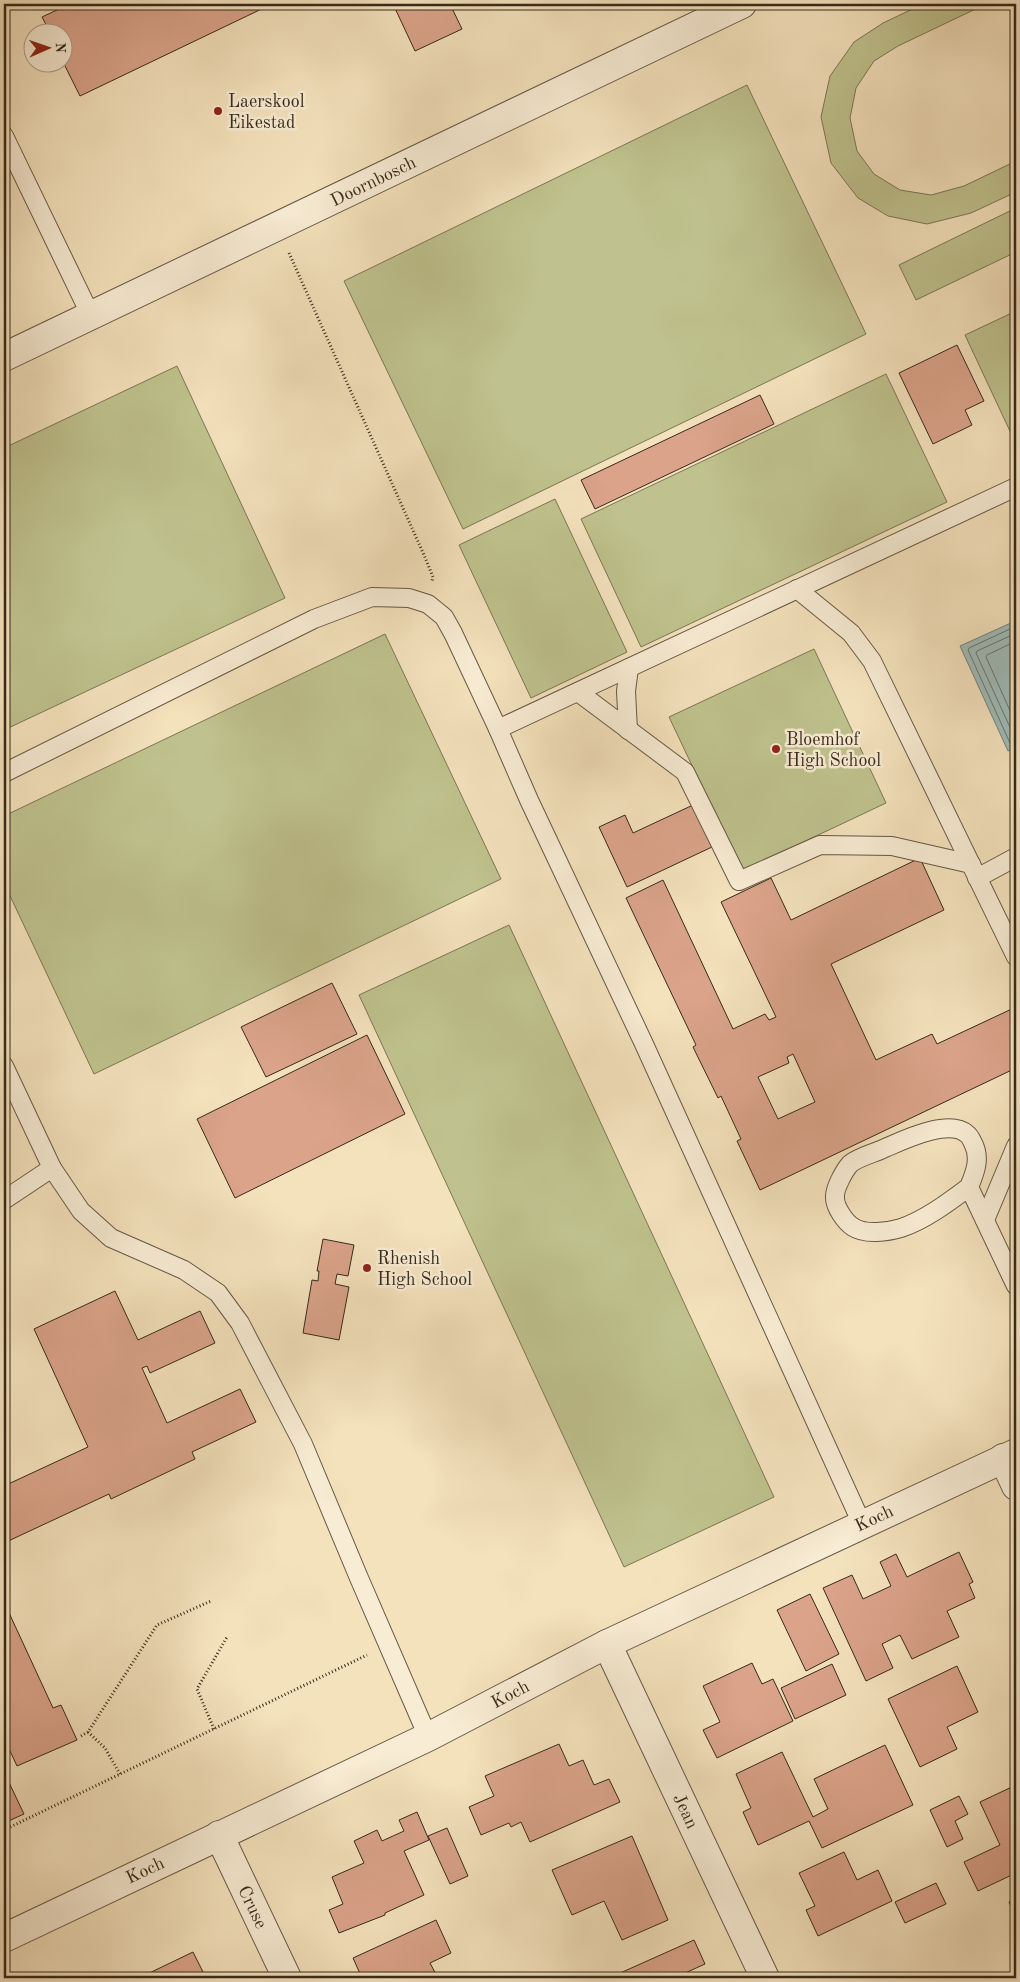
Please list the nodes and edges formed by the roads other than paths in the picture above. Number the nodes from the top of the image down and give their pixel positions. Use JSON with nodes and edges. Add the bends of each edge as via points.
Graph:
{"nodes":[{"id":1,"x":742,"y":4,"type":"edge"},
{"id":2,"x":4,"y":136,"type":"edge"},
{"id":3,"x":90,"y":316,"type":"junction"},
{"id":4,"x":4,"y":357,"type":"edge"},
{"id":5,"x":1016,"y":487,"type":"edge"},
{"id":6,"x":797,"y":589,"type":"junction"},
{"id":7,"x":629,"y":668,"type":"junction"},
{"id":8,"x":578,"y":692,"type":"junction"},
{"id":9,"x":498,"y":729,"type":"junction"},
{"id":10,"x":628,"y":730,"type":"junction"},
{"id":11,"x":4,"y":773,"type":"edge"},
{"id":12,"x":1016,"y":857,"type":"edge"},
{"id":13,"x":974,"y":871,"type":"junction"},
{"id":14,"x":1016,"y":957,"type":"edge"},
{"id":15,"x":4,"y":1066,"type":"edge"},
{"id":16,"x":1016,"y":1146,"type":"edge"},
{"id":17,"x":52,"y":1168,"type":"junction"},
{"id":18,"x":969,"y":1187,"type":"junction"},
{"id":19,"x":4,"y":1200,"type":"edge"},
{"id":20,"x":985,"y":1220,"type":"junction"},
{"id":21,"x":1016,"y":1286,"type":"edge"},
{"id":22,"x":1010,"y":1456,"type":"edge"},
{"id":23,"x":1016,"y":1486,"type":"edge"},
{"id":24,"x":862,"y":1524,"type":"junction"},
{"id":25,"x":607,"y":1644,"type":"junction"},
{"id":26,"x":428,"y":1737,"type":"junction"},
{"id":27,"x":219,"y":1835,"type":"junction"},
{"id":28,"x":4,"y":1938,"type":"edge"},
{"id":29,"x":288,"y":1978,"type":"edge"},
{"id":30,"x":765,"y":1978,"type":"edge"}],
"edges":[{"from":1,"to":3,"type":"street","name":"Doornbosch"},
{"from":2,"to":3,"type":"lane"},
{"from":3,"to":4,"type":"street","name":"Doornbosch"},
{"from":5,"to":6,"type":"lane"},
{"from":6,"to":7,"type":"lane"},
{"from":6,"to":13,"type":"lane","via":[[851,633],[872,660]]},
{"from":7,"to":8,"type":"lane"},
{"from":7,"to":10,"type":"lane","via":[[626,691]]},
{"from":8,"to":9,"type":"lane"},
{"from":8,"to":10,"type":"lane"},
{"from":9,"to":11,"type":"lane","via":[[444,618],[428,604],[409,598],[372,597],[314,620]]},
{"from":9,"to":24,"type":"lane"},
{"from":10,"to":13,"type":"lane","via":[[685,772],[739,881],[820,845],[892,846]]},
{"from":12,"to":13,"type":"lane"},
{"from":13,"to":14,"type":"lane"},
{"from":15,"to":17,"type":"lane"},
{"from":16,"to":20,"type":"lane"},
{"from":17,"to":19,"type":"lane"},
{"from":17,"to":26,"type":"lane","via":[[81,1211],[111,1238],[184,1270],[218,1293],[240,1323],[303,1444]]},
{"from":18,"to":18,"type":"lane","via":[[902,1228],[884,1231],[852,1227],[842,1215],[835,1198],[840,1177],[851,1163],[905,1140],[952,1127],[967,1134],[975,1147],[977,1167]]},
{"from":18,"to":20,"type":"lane"},
{"from":20,"to":21,"type":"lane"},
{"from":22,"to":23,"type":"street"},
{"from":22,"to":24,"type":"street","name":"Koch"},
{"from":24,"to":25,"type":"street","name":"Koch"},
{"from":25,"to":26,"type":"street","name":"Koch"},
{"from":25,"to":30,"type":"street","name":"Jean"},
{"from":26,"to":27,"type":"street","name":"Koch"},
{"from":27,"to":28,"type":"street","name":"Koch"},
{"from":27,"to":29,"type":"street","name":"Cruse"}]}
